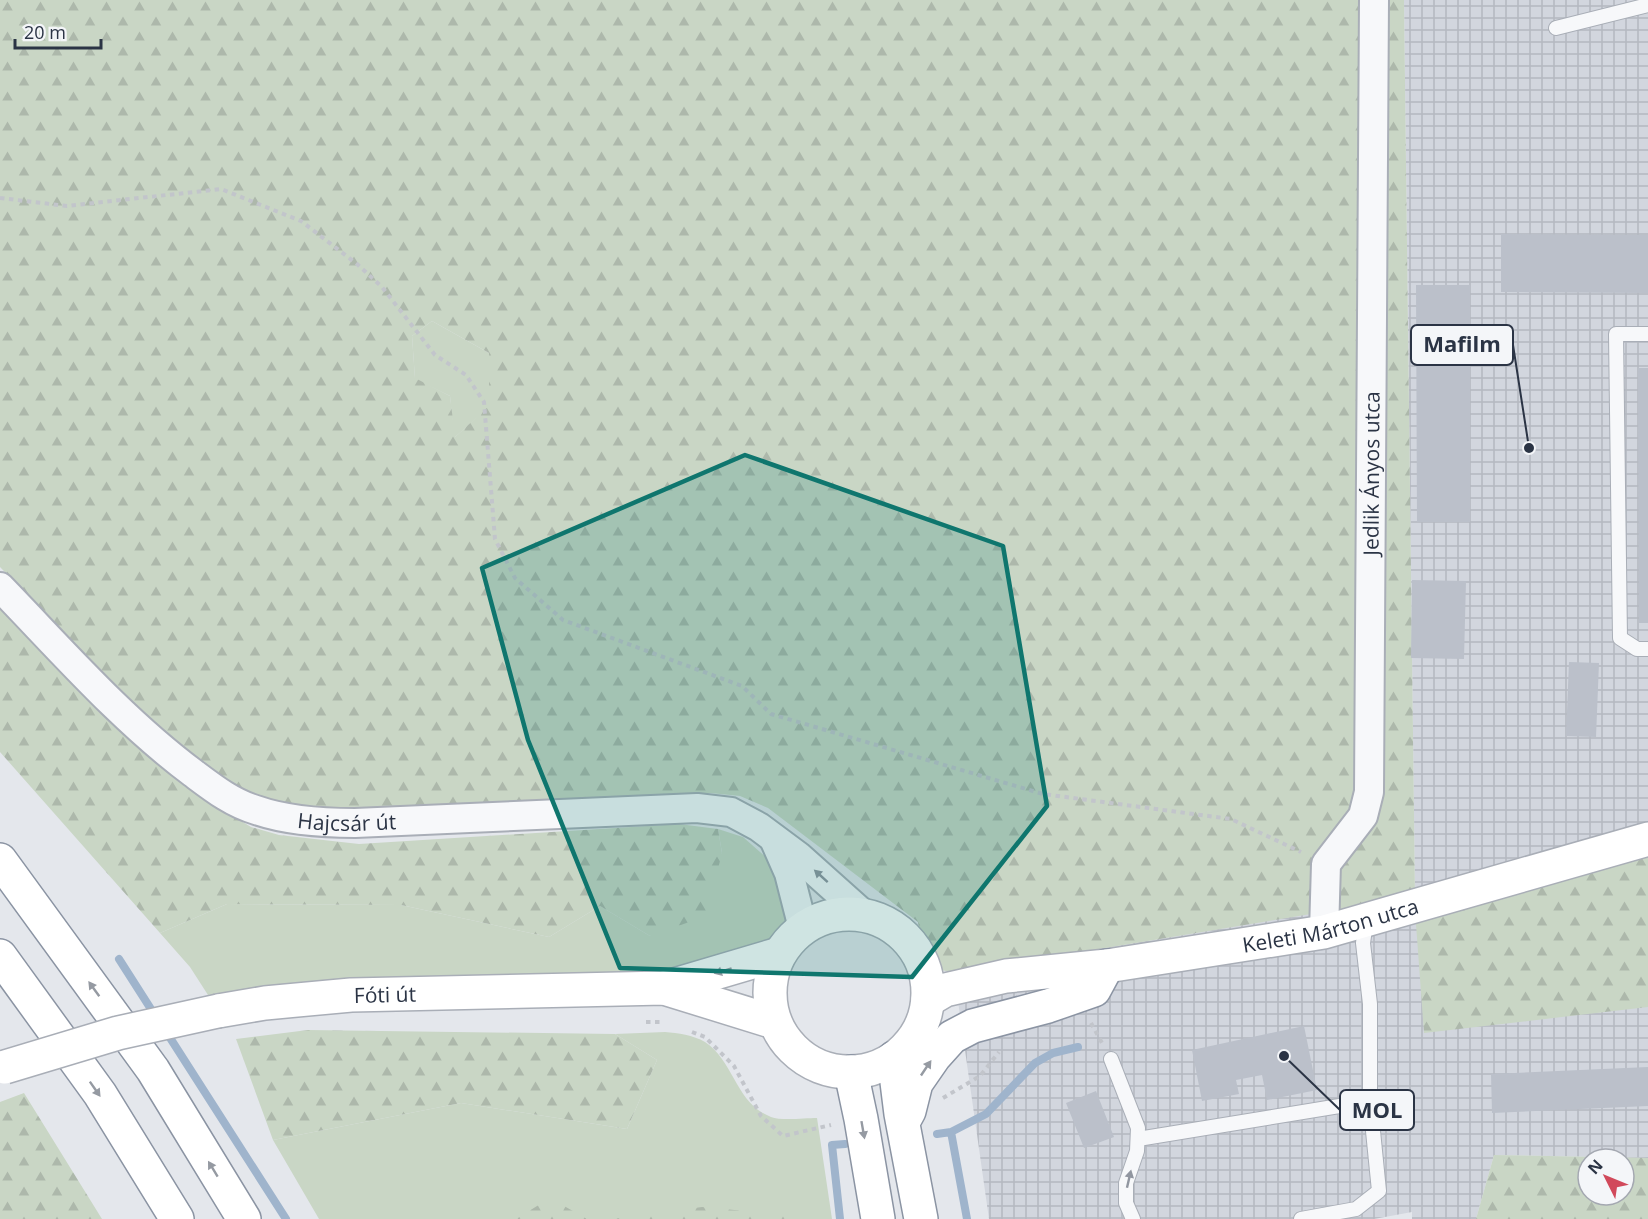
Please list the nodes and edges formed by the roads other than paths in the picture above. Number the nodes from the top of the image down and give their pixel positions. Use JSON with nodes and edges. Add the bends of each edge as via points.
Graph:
{"nodes":[{"id":1,"x":1374,"y":0,"type":"edge"},
{"id":2,"x":1648,"y":5,"type":"edge"},
{"id":3,"x":1556,"y":28,"type":"dead end"},
{"id":4,"x":1648,"y":334,"type":"edge"},
{"id":5,"x":0,"y":587,"type":"edge"},
{"id":6,"x":1648,"y":649,"type":"edge"},
{"id":7,"x":773,"y":837,"type":"junction"},
{"id":8,"x":1648,"y":839,"type":"edge"},
{"id":9,"x":0,"y":861,"type":"edge"},
{"id":10,"x":864,"y":915,"type":"junction"},
{"id":11,"x":1366,"y":921,"type":"junction"},
{"id":12,"x":803,"y":928,"type":"junction"},
{"id":13,"x":1324,"y":932,"type":"junction"},
{"id":14,"x":779,"y":954,"type":"junction"},
{"id":15,"x":0,"y":956,"type":"edge"},
{"id":16,"x":924,"y":966,"type":"junction"},
{"id":17,"x":1107,"y":966,"type":"junction"},
{"id":18,"x":1006,"y":976,"type":"junction"},
{"id":19,"x":664,"y":988,"type":"junction"},
{"id":20,"x":928,"y":1000,"type":"junction"},
{"id":21,"x":774,"y":1022,"type":"junction"},
{"id":22,"x":894,"y":1058,"type":"junction"},
{"id":23,"x":1111,"y":1059,"type":"road end"},
{"id":24,"x":3,"y":1067,"type":"edge"},
{"id":25,"x":851,"y":1072,"type":"junction"},
{"id":26,"x":1370,"y":1101,"type":"junction"},
{"id":27,"x":903,"y":1122,"type":"junction"},
{"id":28,"x":1138,"y":1139,"type":"junction"},
{"id":29,"x":177,"y":1219,"type":"edge"},
{"id":30,"x":244,"y":1219,"type":"edge"},
{"id":31,"x":878,"y":1219,"type":"edge"},
{"id":32,"x":921,"y":1219,"type":"edge"},
{"id":33,"x":1133,"y":1219,"type":"edge"},
{"id":34,"x":1301,"y":1219,"type":"edge"}],
"edges":[{"from":1,"to":13,"type":"street","name":"Jedlik Ányos utca","via":[[1369,792],[1363,816],[1326,864]]},
{"from":2,"to":3,"type":"lane"},
{"from":4,"to":6,"type":"lane","via":[[1616,334],[1620,638],[1637,649]]},
{"from":5,"to":7,"type":"street","name":"Hajcsár út","via":[[136,726],[221,794],[254,810],[281,817],[355,823],[696,808],[731,812]]},
{"from":10,"to":7,"type":"street","name":"Hajcsár út","one_way":true},
{"from":7,"to":12,"type":"street","via":[[789,873]]},
{"from":8,"to":11,"type":"main road","name":"Keleti Márton utca"},
{"from":30,"to":9,"type":"main road","one_way":true,"via":[[153,1070]]},
{"from":10,"to":12,"type":"main road","via":[[837,913]]},
{"from":10,"to":16,"type":"main road","via":[[883,920],[908,939]]},
{"from":11,"to":13,"type":"main road","name":"Keleti Márton utca"},
{"from":11,"to":26,"type":"lane","via":[[1363,943],[1370,1004]]},
{"from":12,"to":14,"type":"main road"},
{"from":13,"to":17,"type":"main road","name":"Keleti Márton utca"},
{"from":14,"to":19,"type":"main road","one_way":true},
{"from":14,"to":21,"type":"main road","via":[[771,972],[769,992]]},
{"from":15,"to":29,"type":"main road","one_way":true,"via":[[100,1094]]},
{"from":16,"to":18,"type":"main road","name":"Keleti Márton utca"},
{"from":16,"to":20,"type":"main road"},
{"from":17,"to":18,"type":"main road","name":"Keleti Márton utca"},
{"from":27,"to":17,"type":"main road","one_way":true,"via":[[916,1083],[952,1037],[973,1026],[1094,990]]},
{"from":18,"to":20,"type":"main road","name":"Keleti Márton utca","via":[[945,990]]},
{"from":19,"to":21,"type":"main road","name":"Fóti út"},
{"from":19,"to":24,"type":"main road","name":"Fóti út","bridge":true,"via":[[351,994],[265,1003],[118,1033]]},
{"from":20,"to":22,"type":"main road","via":[[923,1022],[911,1042]]},
{"from":21,"to":25,"type":"main road","via":[[799,1055],[824,1068]]},
{"from":22,"to":25,"type":"main road","via":[[873,1068]]},
{"from":22,"to":27,"type":"main road"},
{"from":23,"to":28,"type":"lane","via":[[1138,1128]]},
{"from":25,"to":31,"type":"main road","one_way":true},
{"from":26,"to":28,"type":"lane"},
{"from":26,"to":34,"type":"lane","via":[[1378,1191],[1356,1209]]},
{"from":27,"to":32,"type":"main road"},
{"from":33,"to":28,"type":"lane","one_way":true,"via":[[1126,1203],[1126,1183]]}]}
